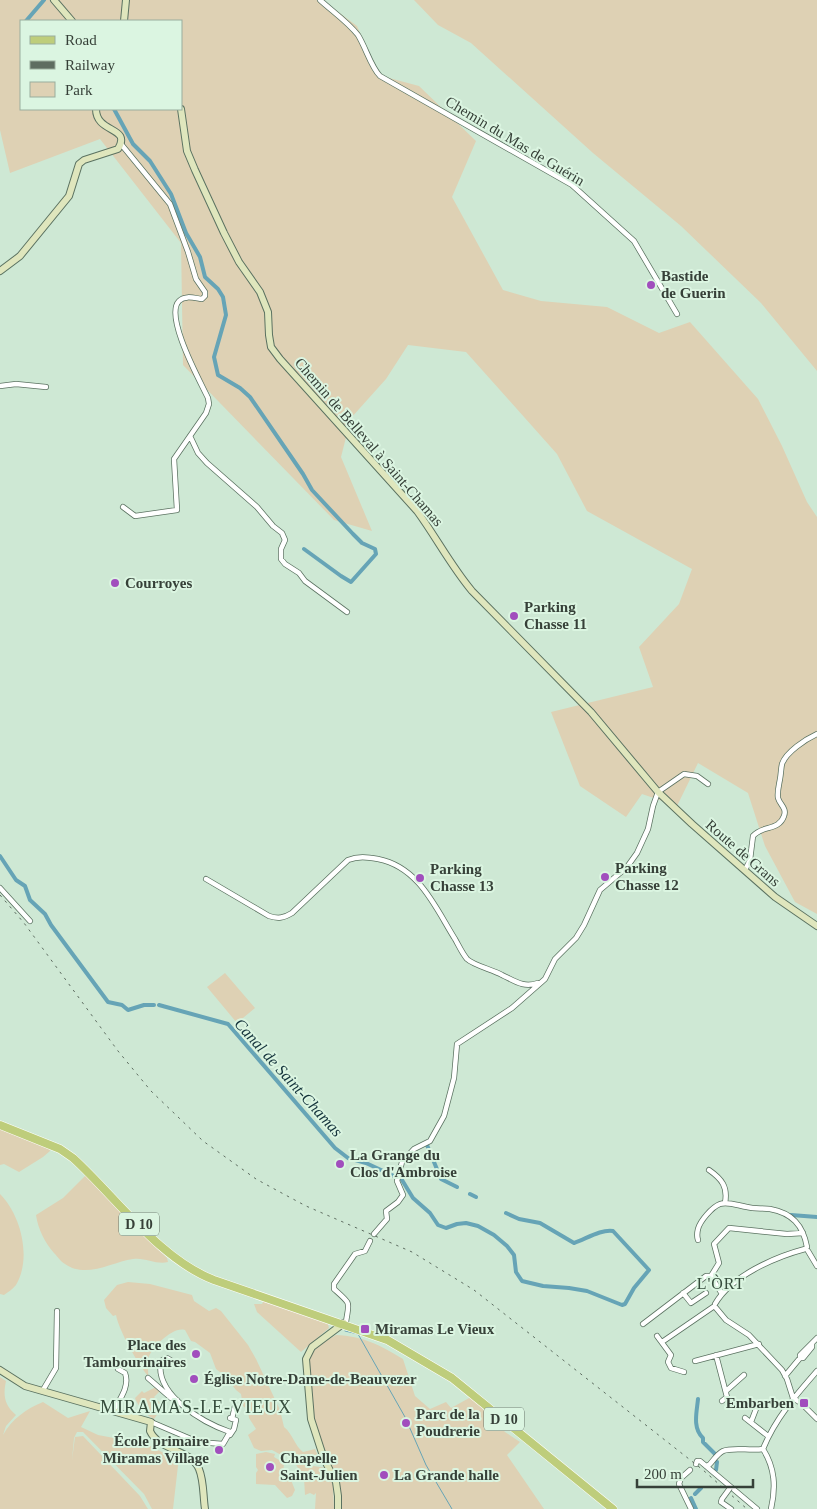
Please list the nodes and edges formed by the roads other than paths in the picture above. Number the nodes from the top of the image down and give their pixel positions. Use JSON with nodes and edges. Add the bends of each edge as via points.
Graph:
{"nodes":[{"id":1,"x":54,"y":0,"type":"edge"},
{"id":2,"x":126,"y":0,"type":"edge"},
{"id":3,"x":320,"y":0,"type":"edge"},
{"id":4,"x":71,"y":20,"type":"edge"},
{"id":5,"x":124,"y":20,"type":"edge"},
{"id":6,"x":96,"y":110,"type":"edge"},
{"id":7,"x":181,"y":110,"type":"edge"},
{"id":8,"x":121,"y":144,"type":"junction"},
{"id":9,"x":0,"y":271,"type":"edge"},
{"id":10,"x":677,"y":314,"type":"dead end"},
{"id":11,"x":0,"y":386,"type":"edge"},
{"id":12,"x":46,"y":387,"type":"dead end"},
{"id":13,"x":190,"y":436,"type":"junction"},
{"id":14,"x":123,"y":507,"type":"dead end"},
{"id":15,"x":347,"y":612,"type":"dead end"},
{"id":16,"x":817,"y":734,"type":"edge"},
{"id":17,"x":708,"y":784,"type":"dead end"},
{"id":18,"x":658,"y":792,"type":"junction"},
{"id":19,"x":744,"y":870,"type":"junction"},
{"id":20,"x":206,"y":879,"type":"dead end"},
{"id":21,"x":0,"y":888,"type":"edge"},
{"id":22,"x":30,"y":921,"type":"dead end"},
{"id":23,"x":817,"y":926,"type":"edge"},
{"id":24,"x":539,"y":982,"type":"junction"},
{"id":25,"x":0,"y":1125,"type":"edge"},
{"id":26,"x":709,"y":1170,"type":"dead end"},
{"id":27,"x":725,"y":1203,"type":"junction"},
{"id":28,"x":803,"y":1233,"type":"junction"},
{"id":29,"x":374,"y":1234,"type":"dead end"},
{"id":30,"x":698,"y":1240,"type":"dead end"},
{"id":31,"x":370,"y":1241,"type":"dead end"},
{"id":32,"x":807,"y":1249,"type":"junction"},
{"id":33,"x":817,"y":1266,"type":"edge"},
{"id":34,"x":711,"y":1276,"type":"junction"},
{"id":35,"x":684,"y":1293,"type":"junction"},
{"id":36,"x":706,"y":1293,"type":"dead end"},
{"id":37,"x":722,"y":1294,"type":"junction"},
{"id":38,"x":290,"y":1305,"type":"junction"},
{"id":39,"x":715,"y":1306,"type":"junction"},
{"id":40,"x":57,"y":1311,"type":"dead end"},
{"id":41,"x":343,"y":1324,"type":"junction"},
{"id":42,"x":643,"y":1324,"type":"dead end"},
{"id":43,"x":657,"y":1336,"type":"dead end"},
{"id":44,"x":817,"y":1338,"type":"edge"},
{"id":45,"x":387,"y":1340,"type":"junction"},
{"id":46,"x":662,"y":1342,"type":"junction"},
{"id":47,"x":759,"y":1344,"type":"junction"},
{"id":48,"x":716,"y":1355,"type":"junction"},
{"id":49,"x":695,"y":1361,"type":"dead end"},
{"id":50,"x":177,"y":1364,"type":"dead end"},
{"id":51,"x":118,"y":1369,"type":"dead end"},
{"id":52,"x":0,"y":1370,"type":"edge"},
{"id":53,"x":817,"y":1371,"type":"edge"},
{"id":54,"x":684,"y":1372,"type":"dead end"},
{"id":55,"x":744,"y":1375,"type":"dead end"},
{"id":56,"x":785,"y":1376,"type":"junction"},
{"id":57,"x":148,"y":1378,"type":"dead end"},
{"id":58,"x":43,"y":1390,"type":"junction"},
{"id":59,"x":726,"y":1391,"type":"junction"},
{"id":60,"x":793,"y":1398,"type":"junction"},
{"id":61,"x":178,"y":1400,"type":"junction"},
{"id":62,"x":722,"y":1401,"type":"dead end"},
{"id":63,"x":235,"y":1406,"type":"dead end"},
{"id":64,"x":756,"y":1409,"type":"dead end"},
{"id":65,"x":114,"y":1410,"type":"junction"},
{"id":66,"x":745,"y":1418,"type":"dead end"},
{"id":67,"x":817,"y":1419,"type":"edge"},
{"id":68,"x":151,"y":1422,"type":"junction"},
{"id":69,"x":751,"y":1422,"type":"junction"},
{"id":70,"x":768,"y":1436,"type":"junction"},
{"id":71,"x":227,"y":1438,"type":"junction"},
{"id":72,"x":763,"y":1449,"type":"junction"},
{"id":73,"x":696,"y":1464,"type":"dead end"},
{"id":74,"x":706,"y":1466,"type":"junction"},
{"id":75,"x":690,"y":1470,"type":"dead end"},
{"id":76,"x":730,"y":1488,"type":"junction"},
{"id":77,"x":205,"y":1509,"type":"edge"},
{"id":78,"x":338,"y":1509,"type":"edge"},
{"id":79,"x":613,"y":1509,"type":"edge"},
{"id":80,"x":691,"y":1509,"type":"edge"},
{"id":81,"x":731,"y":1509,"type":"edge"},
{"id":82,"x":757,"y":1509,"type":"edge"},
{"id":83,"x":771,"y":1509,"type":"edge"}],
"edges":[{"from":1,"to":4,"type":"street"},
{"from":2,"to":5,"type":"street"},
{"from":3,"to":10,"type":"street","name":"Chemin du Mas de Guérin","via":[[356,33],[380,76],[572,185],[634,241]]},
{"from":6,"to":8,"type":"street","via":[[103,126],[118,132]]},
{"from":7,"to":18,"type":"street","name":"Chemin de Belleval à Saint-Chamas","via":[[187,151],[202,188],[268,312],[271,347],[417,511],[472,592],[591,712]]},
{"from":8,"to":9,"type":"street","via":[[118,149],[79,164],[64,203],[20,256]]},
{"from":8,"to":13,"type":"street","via":[[170,204],[196,279],[205,292],[202,299],[185,297],[176,306],[175,315],[209,404]]},
{"from":11,"to":12,"type":"street"},
{"from":13,"to":14,"type":"street","via":[[174,459],[177,510],[135,516]]},
{"from":13,"to":15,"type":"street","via":[[207,464],[282,533],[285,540],[281,559],[285,564]]},
{"from":16,"to":19,"type":"street","via":[[806,739],[782,763],[778,797],[785,811],[784,818],[779,824],[763,828],[753,836],[750,860]]},
{"from":17,"to":18,"type":"street","via":[[697,776],[684,774]]},
{"from":18,"to":19,"type":"street","name":"Route de Grans"},
{"from":18,"to":24,"type":"street","via":[[637,853],[627,867],[600,890],[576,938],[558,955],[545,979]]},
{"from":19,"to":23,"type":"street","name":"Route de Grans","via":[[775,897]]},
{"from":20,"to":24,"type":"street","via":[[268,916],[277,918],[292,913],[348,860],[369,857],[392,863],[404,869],[432,898],[472,963],[490,968],[521,985]]},
{"from":21,"to":22,"type":"street"},
{"from":24,"to":29,"type":"street","via":[[512,1008],[457,1044],[454,1078],[442,1123],[430,1141],[414,1149],[402,1162],[397,1181],[403,1195],[386,1211],[387,1219]]},
{"from":25,"to":38,"type":"main road","number":"D 10","via":[[60,1149],[73,1158],[186,1267],[214,1280]]},
{"from":26,"to":27,"type":"street","via":[[726,1187]]},
{"from":27,"to":28,"type":"street","via":[[780,1212],[793,1218]]},
{"from":27,"to":30,"type":"street","via":[[716,1206],[701,1221]]},
{"from":28,"to":32,"type":"street"},
{"from":28,"to":34,"type":"street","via":[[729,1228],[714,1244],[719,1263]]},
{"from":31,"to":41,"type":"street","via":[[365,1251],[355,1254],[334,1284],[334,1289],[348,1302]]},
{"from":32,"to":33,"type":"street"},
{"from":32,"to":37,"type":"street","via":[[764,1264],[740,1278]]},
{"from":34,"to":35,"type":"street","via":[[703,1277]]},
{"from":34,"to":37,"type":"street"},
{"from":35,"to":36,"type":"street","via":[[690,1303]]},
{"from":35,"to":42,"type":"street"},
{"from":37,"to":39,"type":"street"},
{"from":38,"to":41,"type":"main road","number":"D 10"},
{"from":38,"to":41,"type":"main road","number":"D 10"},
{"from":39,"to":46,"type":"street"},
{"from":39,"to":47,"type":"street","via":[[726,1320]]},
{"from":40,"to":58,"type":"street","via":[[56,1368]]},
{"from":41,"to":45,"type":"main road","number":"D 10"},
{"from":41,"to":45,"type":"main road","number":"D 10","via":[[371,1331]]},
{"from":41,"to":78,"type":"street","via":[[312,1347],[306,1359],[311,1419],[324,1459],[336,1482]]},
{"from":43,"to":46,"type":"street"},
{"from":44,"to":56,"type":"street"},
{"from":45,"to":79,"type":"main road","number":"D 10","via":[[452,1378]]},
{"from":46,"to":54,"type":"street","via":[[671,1355],[668,1362],[671,1368]]},
{"from":47,"to":48,"type":"street"},
{"from":47,"to":56,"type":"street"},
{"from":48,"to":49,"type":"street"},
{"from":48,"to":59,"type":"street"},
{"from":50,"to":61,"type":"street","via":[[171,1359],[160,1361],[166,1389]]},
{"from":51,"to":65,"type":"street","via":[[126,1376],[127,1382]]},
{"from":52,"to":58,"type":"street","via":[[25,1386]]},
{"from":53,"to":60,"type":"street"},
{"from":55,"to":59,"type":"street"},
{"from":56,"to":60,"type":"street"},
{"from":57,"to":61,"type":"street","via":[[171,1398]]},
{"from":58,"to":65,"type":"street"},
{"from":59,"to":62,"type":"street","via":[[727,1397]]},
{"from":60,"to":67,"type":"street"},
{"from":60,"to":70,"type":"street"},
{"from":61,"to":71,"type":"street","via":[[213,1425],[230,1432]]},
{"from":63,"to":71,"type":"street","via":[[234,1430]]},
{"from":64,"to":69,"type":"street"},
{"from":65,"to":68,"type":"street"},
{"from":66,"to":69,"type":"street"},
{"from":68,"to":71,"type":"street","via":[[198,1442],[223,1444]]},
{"from":68,"to":77,"type":"street","via":[[150,1431],[156,1441],[196,1464]]},
{"from":69,"to":70,"type":"street"},
{"from":70,"to":72,"type":"street"},
{"from":72,"to":74,"type":"street","via":[[726,1450]]},
{"from":72,"to":83,"type":"street","via":[[774,1473]]},
{"from":73,"to":74,"type":"street","via":[[700,1461]]},
{"from":74,"to":76,"type":"street"},
{"from":75,"to":80,"type":"street","via":[[680,1478],[679,1484]]},
{"from":76,"to":81,"type":"street","bridge":true,"via":[[721,1502]]},
{"from":76,"to":82,"type":"street"}]}
